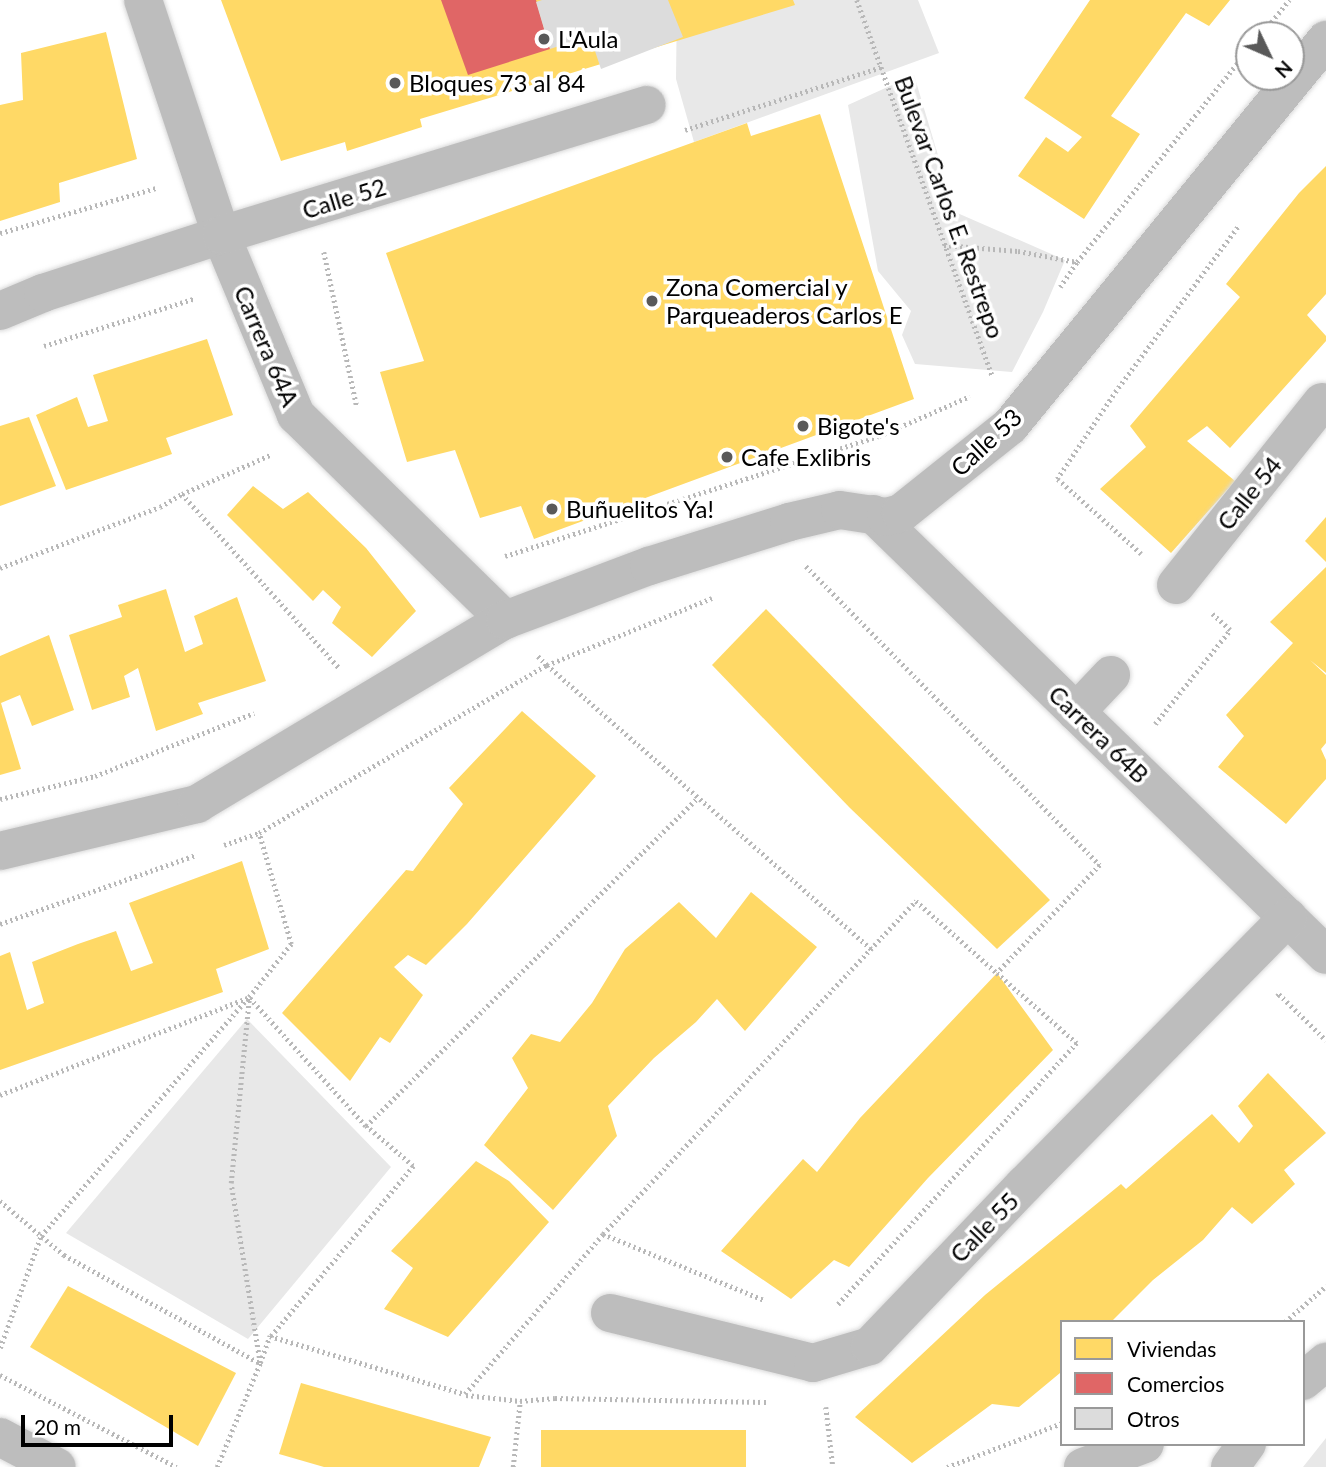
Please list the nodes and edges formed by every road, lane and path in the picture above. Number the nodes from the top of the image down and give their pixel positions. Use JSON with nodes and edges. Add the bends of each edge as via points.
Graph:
{"nodes":[{"id":1,"x":143,"y":0,"type":"edge"},
{"id":2,"x":857,"y":0,"type":"edge"},
{"id":3,"x":1289,"y":0,"type":"edge"},
{"id":4,"x":1272,"y":21,"type":"edge"},
{"id":5,"x":1326,"y":40,"type":"edge"},
{"id":6,"x":1235,"y":66,"type":"edge"},
{"id":7,"x":881,"y":67,"type":"junction"},
{"id":8,"x":647,"y":105,"type":"dead end"},
{"id":9,"x":673,"y":134,"type":"dead end"},
{"id":10,"x":162,"y":187,"type":"dead end"},
{"id":11,"x":1242,"y":220,"type":"dead end"},
{"id":12,"x":0,"y":233,"type":"edge"},
{"id":13,"x":221,"y":235,"type":"junction"},
{"id":14,"x":321,"y":243,"type":"dead end"},
{"id":15,"x":944,"y":244,"type":"junction"},
{"id":16,"x":43,"y":293,"type":"junction"},
{"id":17,"x":208,"y":294,"type":"dead end"},
{"id":18,"x":0,"y":300,"type":"edge"},
{"id":19,"x":0,"y":311,"type":"edge"},
{"id":20,"x":39,"y":348,"type":"dead end"},
{"id":21,"x":972,"y":395,"type":"dead end"},
{"id":22,"x":1322,"y":402,"type":"dead end"},
{"id":23,"x":360,"y":420,"type":"dead end"},
{"id":24,"x":1010,"y":426,"type":"junction"},
{"id":25,"x":281,"y":451,"type":"dead end"},
{"id":26,"x":182,"y":494,"type":"junction"},
{"id":27,"x":873,"y":514,"type":"junction"},
{"id":28,"x":501,"y":557,"type":"dead end"},
{"id":29,"x":803,"y":562,"type":"dead end"},
{"id":30,"x":0,"y":568,"type":"edge"},
{"id":31,"x":1176,"y":585,"type":"junction"},
{"id":32,"x":713,"y":598,"type":"dead end"},
{"id":33,"x":505,"y":620,"type":"junction"},
{"id":34,"x":547,"y":665,"type":"junction"},
{"id":35,"x":1111,"y":675,"type":"dead end"},
{"id":36,"x":347,"y":676,"type":"dead end"},
{"id":37,"x":259,"y":711,"type":"dead end"},
{"id":38,"x":1076,"y":712,"type":"junction"},
{"id":39,"x":1149,"y":731,"type":"dead end"},
{"id":40,"x":0,"y":799,"type":"edge"},
{"id":41,"x":697,"y":799,"type":"junction"},
{"id":42,"x":259,"y":833,"type":"junction"},
{"id":43,"x":221,"y":846,"type":"dead end"},
{"id":44,"x":209,"y":850,"type":"dead end"},
{"id":45,"x":0,"y":851,"type":"edge"},
{"id":46,"x":1288,"y":917,"type":"junction"},
{"id":47,"x":0,"y":923,"type":"edge"},
{"id":48,"x":871,"y":949,"type":"junction"},
{"id":49,"x":1326,"y":955,"type":"edge"},
{"id":50,"x":997,"y":973,"type":"junction"},
{"id":51,"x":249,"y":997,"type":"junction"},
{"id":52,"x":0,"y":1096,"type":"edge"},
{"id":53,"x":366,"y":1126,"type":"junction"},
{"id":54,"x":0,"y":1201,"type":"edge"},
{"id":55,"x":603,"y":1234,"type":"junction"},
{"id":56,"x":41,"y":1236,"type":"junction"},
{"id":57,"x":1326,"y":1286,"type":"edge"},
{"id":58,"x":770,"y":1303,"type":"dead end"},
{"id":59,"x":610,"y":1312,"type":"dead end"},
{"id":60,"x":831,"y":1314,"type":"dead end"},
{"id":61,"x":1287,"y":1320,"type":"edge"},
{"id":62,"x":270,"y":1336,"type":"junction"},
{"id":63,"x":0,"y":1348,"type":"edge"},
{"id":64,"x":1326,"y":1362,"type":"edge"},
{"id":65,"x":260,"y":1363,"type":"junction"},
{"id":66,"x":0,"y":1375,"type":"edge"},
{"id":67,"x":1305,"y":1379,"type":"edge"},
{"id":68,"x":465,"y":1394,"type":"junction"},
{"id":69,"x":825,"y":1399,"type":"dead end"},
{"id":70,"x":520,"y":1401,"type":"junction"},
{"id":71,"x":777,"y":1402,"type":"dead end"},
{"id":72,"x":1060,"y":1424,"type":"edge"},
{"id":73,"x":0,"y":1437,"type":"edge"},
{"id":74,"x":1140,"y":1446,"type":"edge"},
{"id":75,"x":1246,"y":1446,"type":"edge"},
{"id":76,"x":57,"y":1467,"type":"edge"},
{"id":77,"x":177,"y":1467,"type":"edge"},
{"id":78,"x":217,"y":1467,"type":"edge"},
{"id":79,"x":513,"y":1467,"type":"edge"},
{"id":80,"x":833,"y":1467,"type":"edge"},
{"id":81,"x":947,"y":1467,"type":"edge"},
{"id":82,"x":1083,"y":1467,"type":"edge"},
{"id":83,"x":1230,"y":1467,"type":"edge"}],
"edges":[{"from":1,"to":13,"type":"main road","name":"Carrera 64A"},
{"from":2,"to":7,"type":"path","name":"Bulevar Carlos E. Restrepo"},
{"from":3,"to":4,"type":"path"},
{"from":5,"to":24,"type":"main road","name":"Calle 53"},
{"from":6,"to":15,"type":"path","via":[[1077,262]]},
{"from":7,"to":9,"type":"path"},
{"from":7,"to":15,"type":"path","name":"Bulevar Carlos E. Restrepo"},
{"from":8,"to":13,"type":"main road","name":"Calle 52"},
{"from":10,"to":12,"type":"path"},
{"from":11,"to":31,"type":"path","via":[[1057,479]]},
{"from":13,"to":16,"type":"main road","name":"Calle 52"},
{"from":13,"to":33,"type":"main road","name":"Carrera 64A","via":[[296,415]]},
{"from":14,"to":23,"type":"path"},
{"from":15,"to":24,"type":"path","name":"Bulevar Carlos E. Restrepo"},
{"from":16,"to":18,"type":"main road","name":"Calle 52"},
{"from":16,"to":19,"type":"main road","name":"Calle 52"},
{"from":17,"to":20,"type":"path"},
{"from":21,"to":28,"type":"path","via":[[879,436]]},
{"from":22,"to":31,"type":"main road","name":"Calle 54"},
{"from":24,"to":27,"type":"main road","name":"Calle 53","via":[[901,513]]},
{"from":25,"to":26,"type":"path"},
{"from":26,"to":30,"type":"path","via":[[160,507]]},
{"from":26,"to":36,"type":"path"},
{"from":27,"to":33,"type":"main road","name":"Calle 53","via":[[831,511],[789,522],[649,566]]},
{"from":27,"to":38,"type":"main road","name":"Carrera 64B"},
{"from":29,"to":50,"type":"path","via":[[1100,865]]},
{"from":31,"to":39,"type":"path","via":[[1230,630]]},
{"from":32,"to":34,"type":"path"},
{"from":33,"to":34,"type":"path"},
{"from":33,"to":45,"type":"main road","name":"Calle 53","via":[[198,804]]},
{"from":34,"to":41,"type":"path"},
{"from":34,"to":42,"type":"path"},
{"from":35,"to":38,"type":"main road"},
{"from":37,"to":40,"type":"path","via":[[95,776]]},
{"from":38,"to":46,"type":"main road","name":"Carrera 64B"},
{"from":41,"to":48,"type":"path"},
{"from":41,"to":53,"type":"path"},
{"from":42,"to":43,"type":"path"},
{"from":42,"to":51,"type":"path","via":[[291,944]]},
{"from":44,"to":47,"type":"path"},
{"from":46,"to":49,"type":"main road","name":"Carrera 64B"},
{"from":46,"to":59,"type":"main road","name":"Calle 55","via":[[870,1346],[813,1363]]},
{"from":48,"to":50,"type":"path","via":[[916,901]]},
{"from":48,"to":55,"type":"path"},
{"from":50,"to":60,"type":"path","via":[[1077,1044]]},
{"from":51,"to":52,"type":"path"},
{"from":51,"to":53,"type":"path"},
{"from":51,"to":56,"type":"path"},
{"from":51,"to":65,"type":"path","via":[[231,1183]]},
{"from":53,"to":62,"type":"path","via":[[413,1166]]},
{"from":54,"to":56,"type":"path"},
{"from":55,"to":58,"type":"path"},
{"from":55,"to":68,"type":"path"},
{"from":56,"to":63,"type":"path"},
{"from":56,"to":65,"type":"path","via":[[64,1255]]},
{"from":57,"to":61,"type":"path"},
{"from":62,"to":65,"type":"path"},
{"from":62,"to":68,"type":"path"},
{"from":64,"to":67,"type":"main road"},
{"from":65,"to":78,"type":"path"},
{"from":66,"to":77,"type":"path"},
{"from":68,"to":70,"type":"path"},
{"from":69,"to":80,"type":"path"},
{"from":70,"to":71,"type":"path"},
{"from":70,"to":79,"type":"path"},
{"from":72,"to":81,"type":"path"},
{"from":73,"to":76,"type":"main road"},
{"from":74,"to":82,"type":"main road"},
{"from":75,"to":83,"type":"main road"}]}
